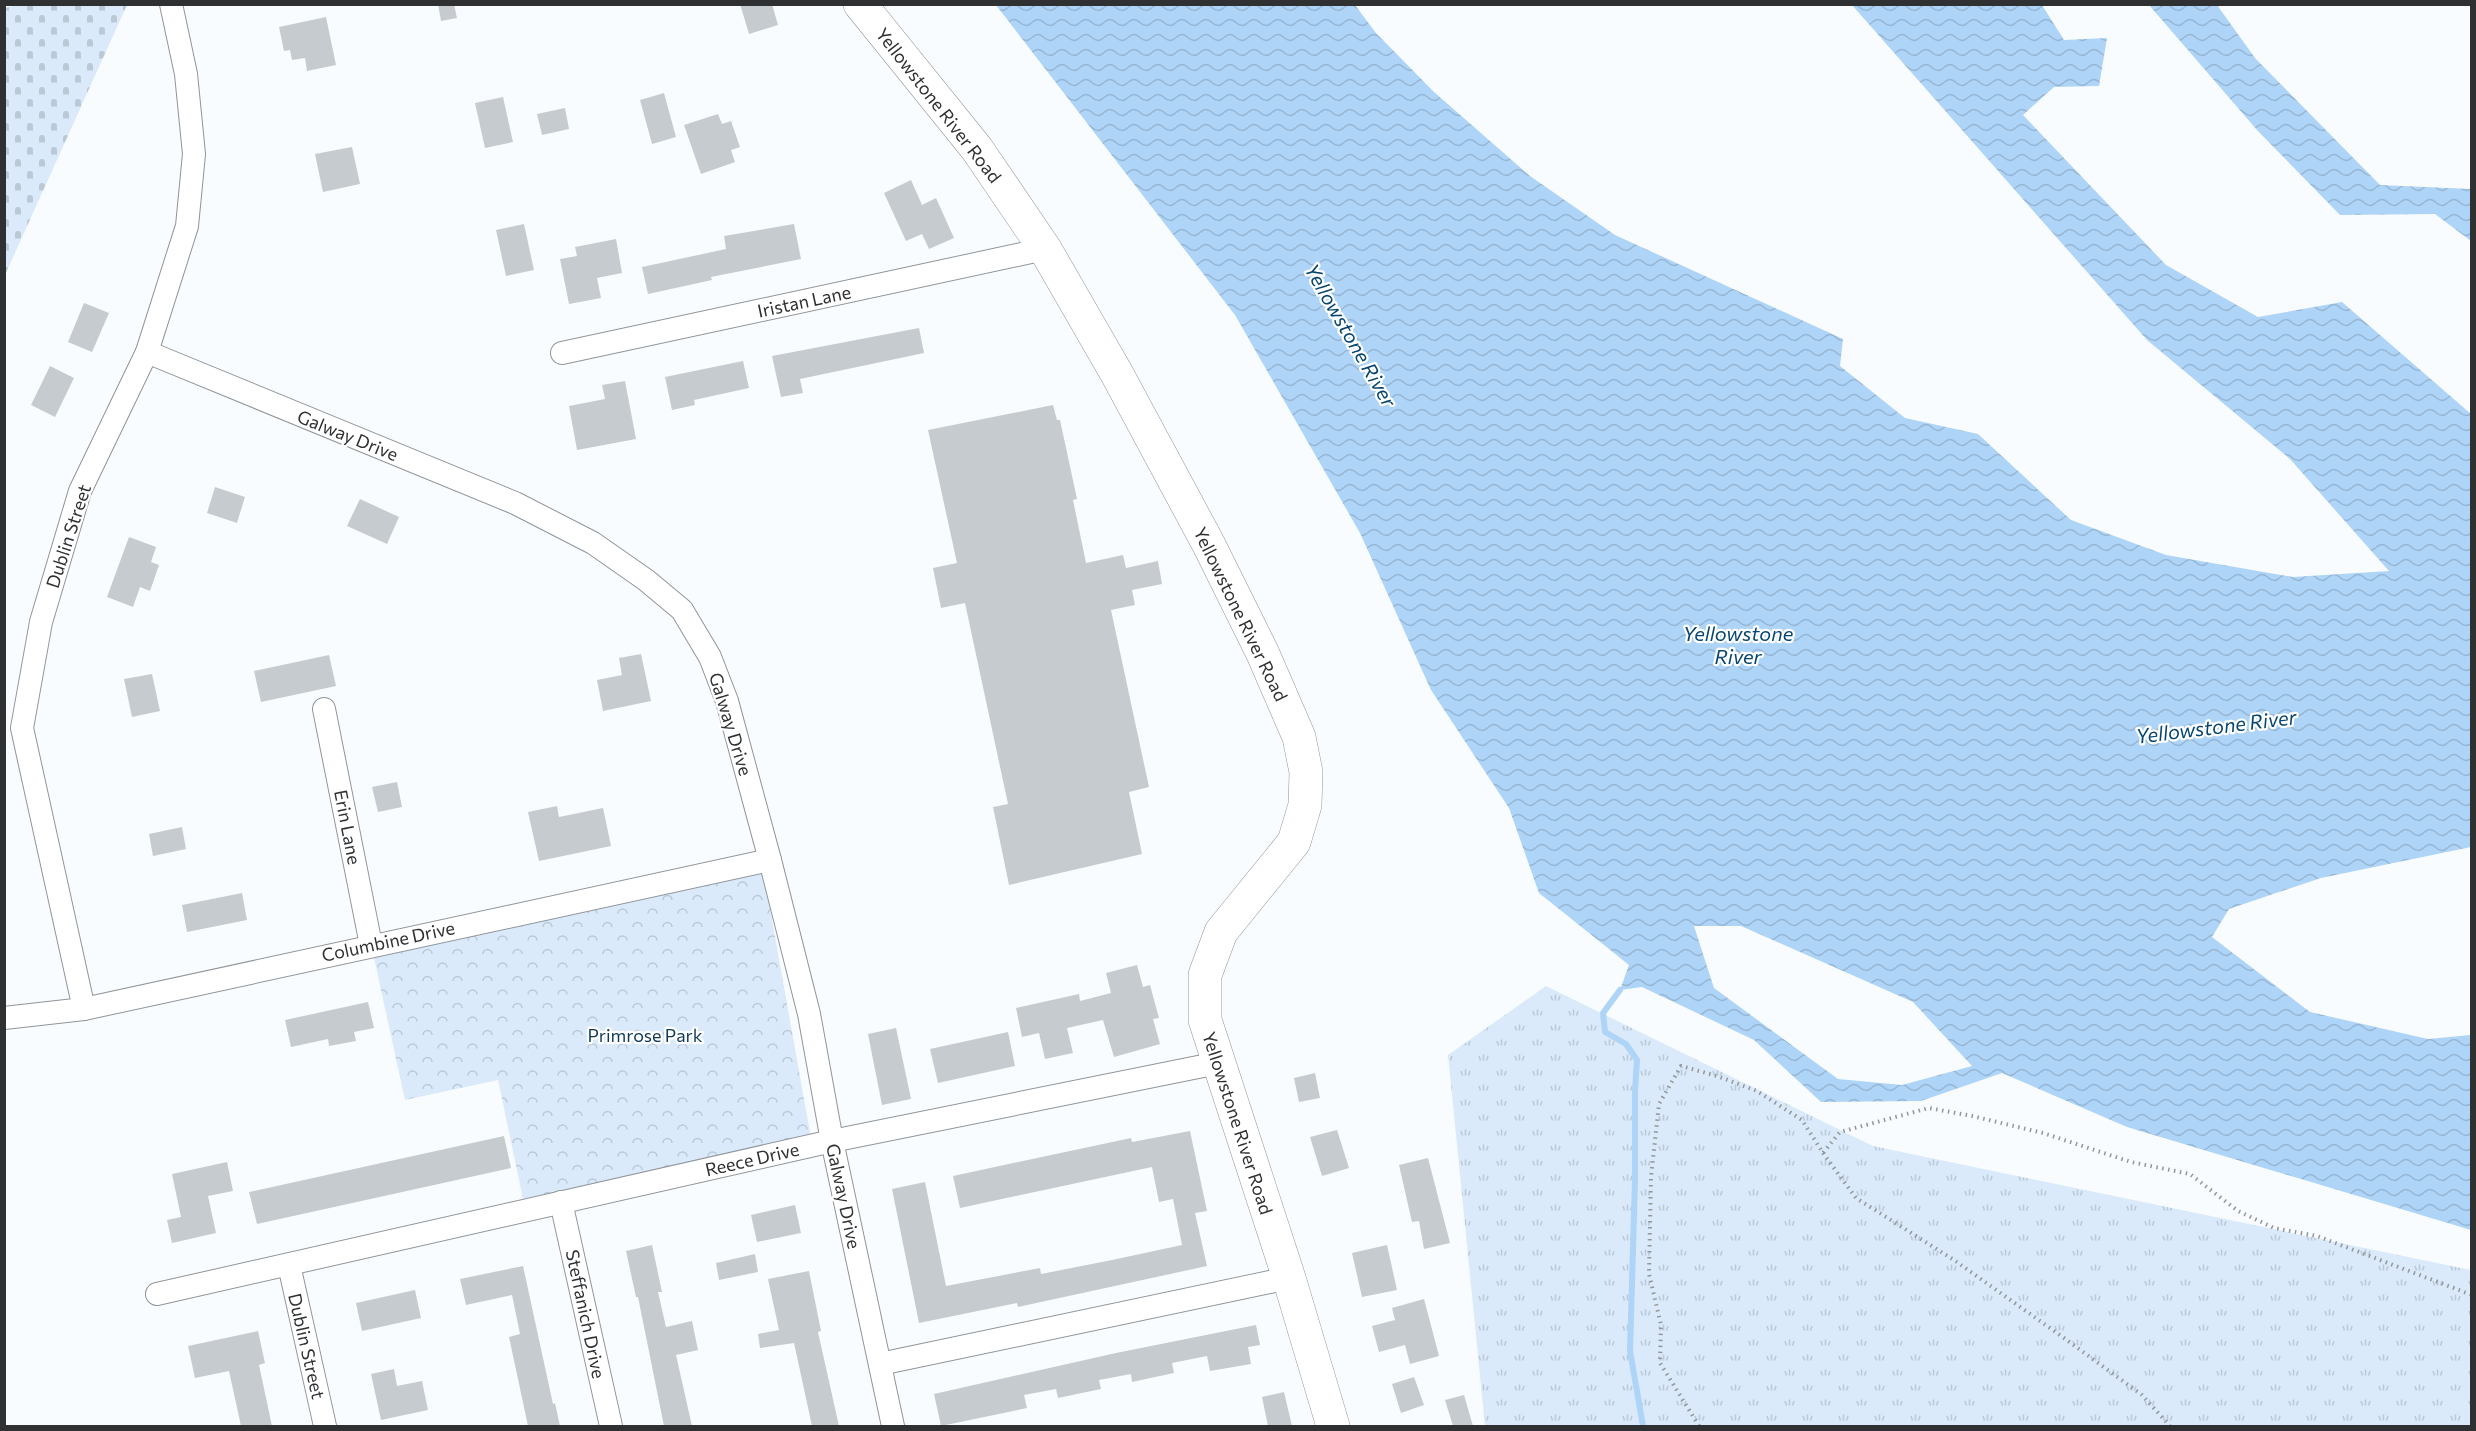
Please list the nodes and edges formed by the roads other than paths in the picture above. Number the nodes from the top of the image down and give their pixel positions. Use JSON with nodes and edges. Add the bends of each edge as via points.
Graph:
{"nodes":[{"id":1,"x":171,"y":4,"type":"edge"},
{"id":2,"x":860,"y":4,"type":"edge"},
{"id":3,"x":1045,"y":249,"type":"junction"},
{"id":4,"x":147,"y":352,"type":"junction"},
{"id":5,"x":562,"y":353,"type":"dead end"},
{"id":6,"x":324,"y":709,"type":"dead end"},
{"id":7,"x":770,"y":860,"type":"junction"},
{"id":8,"x":371,"y":945,"type":"junction"},
{"id":9,"x":84,"y":1009,"type":"junction"},
{"id":10,"x":4,"y":1018,"type":"edge"},
{"id":11,"x":1218,"y":1064,"type":"junction"},
{"id":12,"x":832,"y":1141,"type":"junction"},
{"id":13,"x":561,"y":1202,"type":"junction"},
{"id":14,"x":289,"y":1265,"type":"junction"},
{"id":15,"x":1289,"y":1278,"type":"junction"},
{"id":16,"x":158,"y":1294,"type":"dead end"},
{"id":17,"x":880,"y":1364,"type":"junction"},
{"id":18,"x":325,"y":1426,"type":"edge"},
{"id":19,"x":611,"y":1426,"type":"edge"},
{"id":20,"x":893,"y":1426,"type":"edge"},
{"id":21,"x":1333,"y":1426,"type":"edge"}],
"edges":[{"from":1,"to":4,"type":"street","name":"Dublin Street","via":[[186,74],[194,154],[187,226]]},
{"from":2,"to":3,"type":"street","name":"Yellowstone River Road","via":[[977,148]]},
{"from":3,"to":5,"type":"street","name":"Iristan Lane"},
{"from":3,"to":11,"type":"street","name":"Yellowstone River Road","via":[[1209,545],[1299,737],[1306,772],[1305,805],[1294,842],[1221,932],[1205,975],[1205,1020]]},
{"from":4,"to":7,"type":"street","name":"Galway Drive","via":[[515,503],[593,543],[646,580],[682,610],[710,657],[727,701]]},
{"from":4,"to":9,"type":"street","name":"Dublin Street","via":[[80,491],[41,622],[22,728]]},
{"from":6,"to":8,"type":"street","name":"Erin Lane"},
{"from":7,"to":8,"type":"street","name":"Columbine Drive"},
{"from":7,"to":12,"type":"street","name":"Galway Drive","via":[[808,1014]]},
{"from":8,"to":9,"type":"street","name":"Columbine Drive"},
{"from":9,"to":10,"type":"street","name":"Columbine Drive"},
{"from":11,"to":12,"type":"street","name":"Reece Drive"},
{"from":11,"to":15,"type":"street","name":"Yellowstone River Road"},
{"from":12,"to":13,"type":"street","name":"Reece Drive"},
{"from":12,"to":17,"type":"street","name":"Galway Drive"},
{"from":13,"to":14,"type":"street","name":"Reece Drive"},
{"from":13,"to":19,"type":"street","name":"Steffanich Drive"},
{"from":14,"to":16,"type":"street","name":"Reece Drive"},
{"from":14,"to":18,"type":"street","name":"Dublin Street"},
{"from":15,"to":17,"type":"street"},
{"from":15,"to":21,"type":"street","name":"Yellowstone River Road"},
{"from":17,"to":20,"type":"street","name":"Galway Drive"}]}
